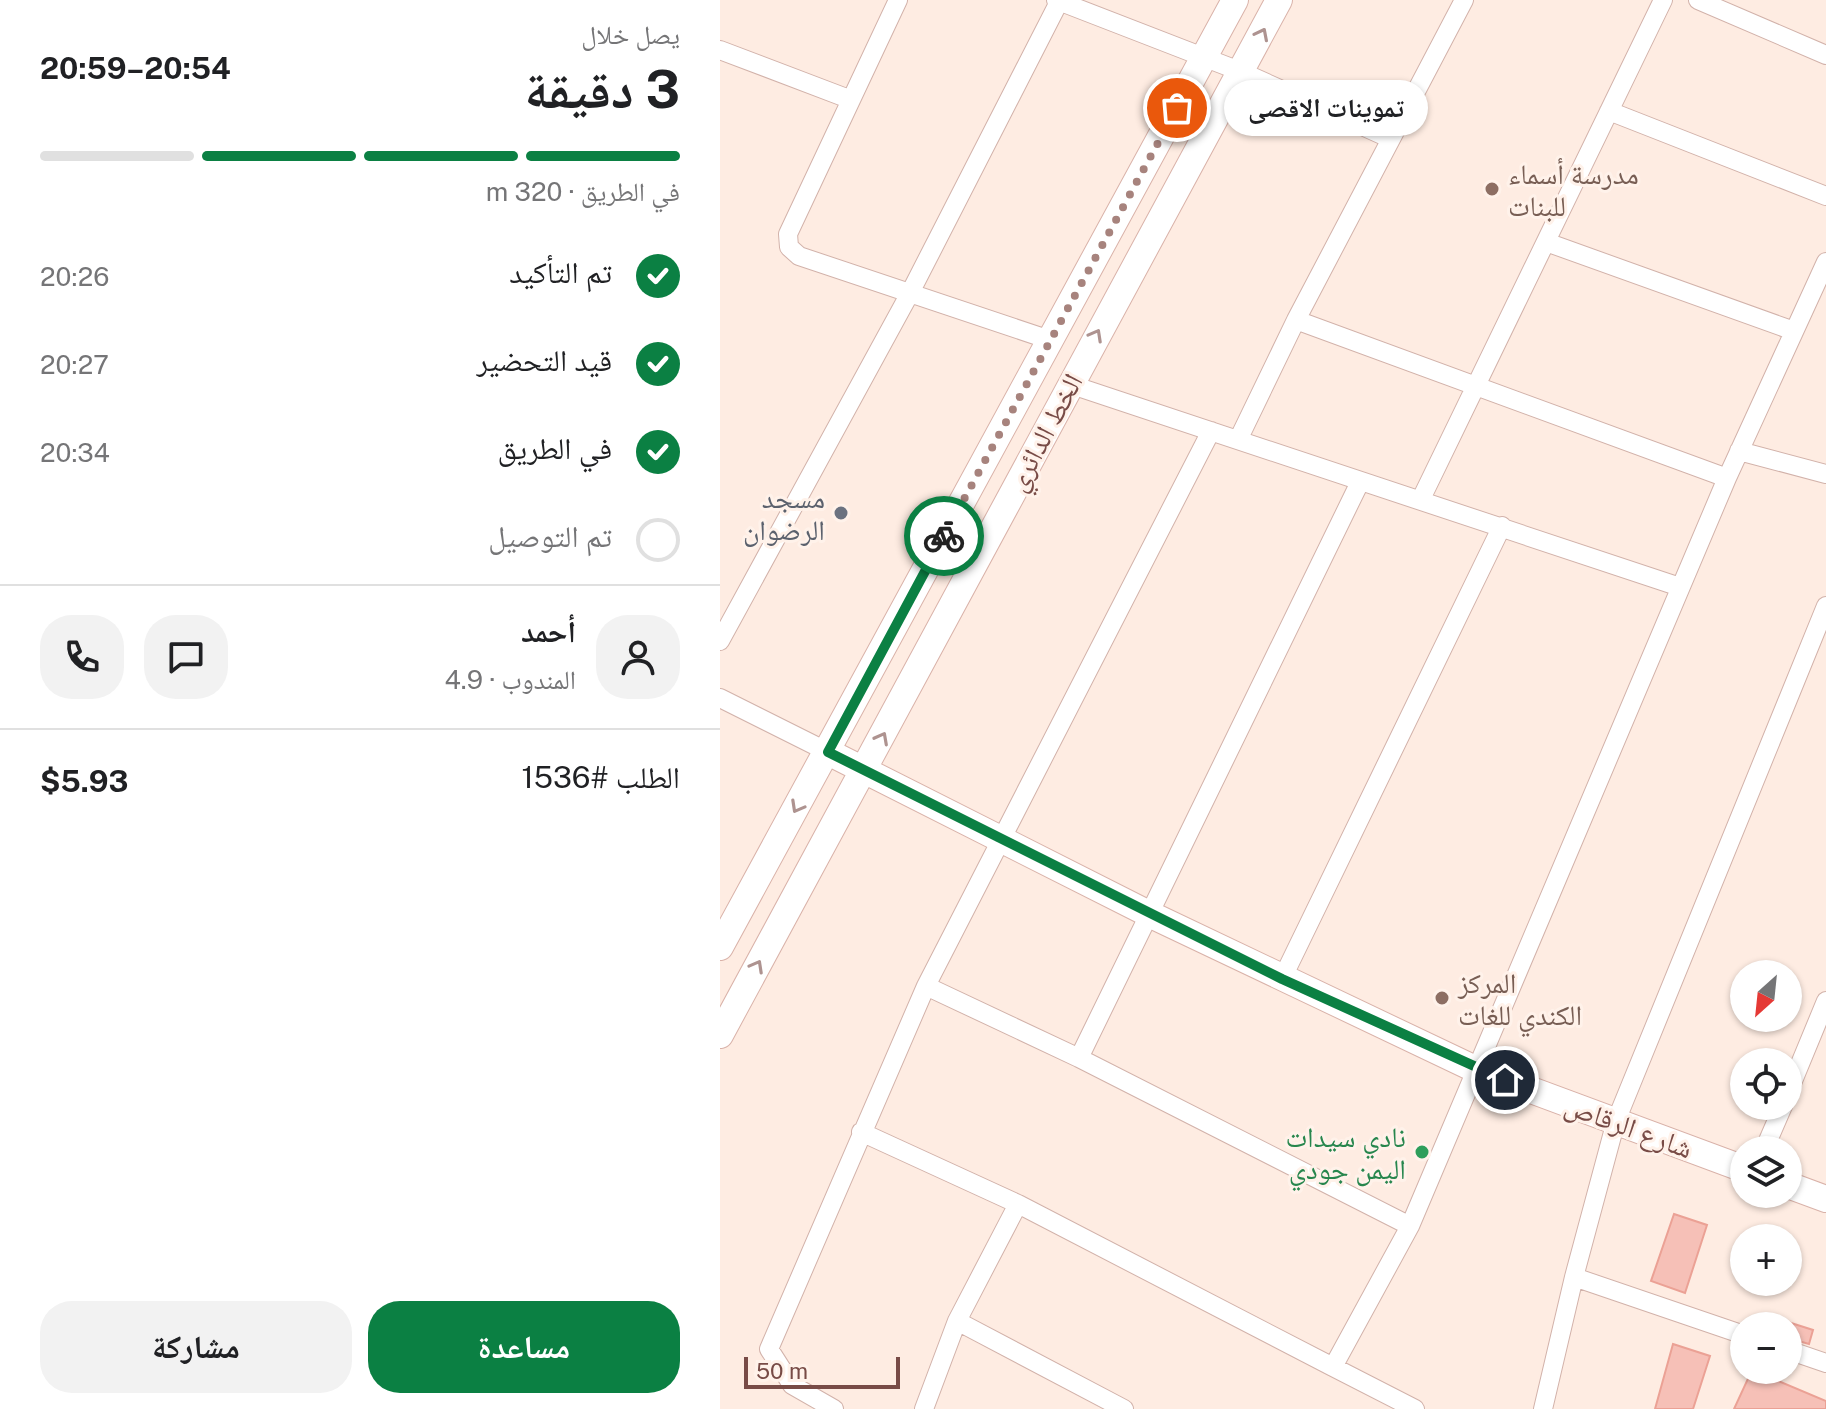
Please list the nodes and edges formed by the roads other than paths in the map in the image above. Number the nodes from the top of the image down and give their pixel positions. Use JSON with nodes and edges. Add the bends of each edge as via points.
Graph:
{"nodes":[{"id":1,"x":898,"y":0,"type":"edge"},
{"id":2,"x":1059,"y":0,"type":"edge"},
{"id":3,"x":1235,"y":0,"type":"edge"},
{"id":4,"x":1279,"y":0,"type":"edge"},
{"id":5,"x":1464,"y":0,"type":"edge"},
{"id":6,"x":1663,"y":0,"type":"edge"},
{"id":7,"x":1698,"y":0,"type":"edge"},
{"id":8,"x":1722,"y":5,"type":"edge"},
{"id":9,"x":720,"y":50,"type":"edge"},
{"id":10,"x":1826,"y":55,"type":"edge"},
{"id":11,"x":1205,"y":57,"type":"junction"},
{"id":12,"x":1242,"y":72,"type":"junction"},
{"id":13,"x":849,"y":99,"type":"junction"},
{"id":14,"x":1609,"y":111,"type":"junction"},
{"id":15,"x":1391,"y":139,"type":"junction"},
{"id":16,"x":1826,"y":196,"type":"edge"},
{"id":17,"x":1546,"y":242,"type":"junction"},
{"id":18,"x":1826,"y":262,"type":"edge"},
{"id":19,"x":910,"y":293,"type":"junction"},
{"id":20,"x":1296,"y":320,"type":"junction"},
{"id":21,"x":1794,"y":331,"type":"junction"},
{"id":22,"x":1050,"y":340,"type":"junction"},
{"id":23,"x":1069,"y":384,"type":"junction"},
{"id":24,"x":1477,"y":384,"type":"junction"},
{"id":25,"x":1211,"y":431,"type":"junction"},
{"id":26,"x":1239,"y":438,"type":"junction"},
{"id":27,"x":1739,"y":451,"type":"junction"},
{"id":28,"x":1826,"y":474,"type":"edge"},
{"id":29,"x":1727,"y":478,"type":"junction"},
{"id":30,"x":1360,"y":482,"type":"junction"},
{"id":31,"x":1421,"y":499,"type":"junction"},
{"id":32,"x":1502,"y":526,"type":"junction"},
{"id":33,"x":1680,"y":587,"type":"junction"},
{"id":34,"x":1826,"y":606,"type":"edge"},
{"id":35,"x":720,"y":641,"type":"edge"},
{"id":36,"x":720,"y":698,"type":"edge"},
{"id":37,"x":828,"y":752,"type":"junction"},
{"id":38,"x":865,"y":772,"type":"junction"},
{"id":39,"x":999,"y":840,"type":"junction"},
{"id":40,"x":1147,"y":913,"type":"junction"},
{"id":41,"x":720,"y":947,"type":"edge"},
{"id":42,"x":1282,"y":979,"type":"junction"},
{"id":43,"x":926,"y":986,"type":"junction"},
{"id":44,"x":1826,"y":1001,"type":"edge"},
{"id":45,"x":720,"y":1035,"type":"edge"},
{"id":46,"x":1079,"y":1058,"type":"junction"},
{"id":47,"x":1802,"y":1059,"type":"edge"},
{"id":48,"x":1477,"y":1070,"type":"junction"},
{"id":49,"x":1616,"y":1121,"type":"junction"},
{"id":50,"x":861,"y":1132,"type":"junction"},
{"id":51,"x":1730,"y":1164,"type":"edge"},
{"id":52,"x":1802,"y":1190,"type":"edge"},
{"id":53,"x":1826,"y":1199,"type":"edge"},
{"id":54,"x":1018,"y":1204,"type":"junction"},
{"id":55,"x":1410,"y":1226,"type":"junction"},
{"id":56,"x":1574,"y":1277,"type":"junction"},
{"id":57,"x":957,"y":1321,"type":"junction"},
{"id":58,"x":1730,"y":1330,"type":"edge"},
{"id":59,"x":1802,"y":1355,"type":"edge"},
{"id":60,"x":1826,"y":1363,"type":"edge"},
{"id":61,"x":1333,"y":1367,"type":"junction"},
{"id":62,"x":834,"y":1409,"type":"edge"},
{"id":63,"x":924,"y":1409,"type":"edge"},
{"id":64,"x":1124,"y":1409,"type":"edge"},
{"id":65,"x":1415,"y":1409,"type":"edge"},
{"id":66,"x":1543,"y":1409,"type":"edge"}],
"edges":[{"from":1,"to":13,"type":"street"},
{"from":2,"to":11,"type":"street"},
{"from":2,"to":19,"type":"street"},
{"from":3,"to":11,"type":"main road","name":"الخط الدائري"},
{"from":12,"to":4,"type":"main road","name":"الخط الدائري","one_way":true},
{"from":5,"to":15,"type":"street"},
{"from":6,"to":14,"type":"street"},
{"from":7,"to":8,"type":"street"},
{"from":8,"to":10,"type":"street"},
{"from":9,"to":13,"type":"street"},
{"from":11,"to":12,"type":"street"},
{"from":11,"to":22,"type":"main road","name":"الخط الدائري"},
{"from":12,"to":15,"type":"street"},
{"from":23,"to":12,"type":"main road","name":"الخط الدائري","one_way":true},
{"from":13,"to":19,"type":"street","via":[[788,234],[789,247],[799,256]]},
{"from":14,"to":16,"type":"street"},
{"from":14,"to":17,"type":"street"},
{"from":15,"to":20,"type":"street"},
{"from":17,"to":21,"type":"street"},
{"from":17,"to":24,"type":"street"},
{"from":18,"to":21,"type":"street"},
{"from":19,"to":22,"type":"street"},
{"from":19,"to":35,"type":"street"},
{"from":20,"to":24,"type":"street"},
{"from":20,"to":26,"type":"street"},
{"from":21,"to":27,"type":"street"},
{"from":22,"to":37,"type":"main road","name":"الخط الدائري"},
{"from":23,"to":25,"type":"street"},
{"from":38,"to":23,"type":"main road","name":"الخط الدائري","one_way":true},
{"from":24,"to":29,"type":"street"},
{"from":24,"to":31,"type":"street"},
{"from":25,"to":26,"type":"street"},
{"from":25,"to":39,"type":"street"},
{"from":26,"to":30,"type":"street"},
{"from":27,"to":28,"type":"street"},
{"from":27,"to":29,"type":"street"},
{"from":29,"to":33,"type":"street"},
{"from":30,"to":31,"type":"street"},
{"from":30,"to":40,"type":"street"},
{"from":31,"to":32,"type":"street"},
{"from":32,"to":33,"type":"street"},
{"from":32,"to":42,"type":"street"},
{"from":33,"to":48,"type":"street"},
{"from":34,"to":49,"type":"street"},
{"from":36,"to":37,"type":"street"},
{"from":37,"to":38,"type":"main road","name":"شارع الرقاص"},
{"from":37,"to":41,"type":"main road","name":"الخط الدائري","one_way":true},
{"from":38,"to":39,"type":"main road","name":"شارع الرقاص"},
{"from":45,"to":38,"type":"main road","name":"الخط الدائري","one_way":true},
{"from":39,"to":40,"type":"main road","name":"شارع الرقاص"},
{"from":39,"to":43,"type":"street"},
{"from":40,"to":42,"type":"main road","name":"شارع الرقاص"},
{"from":40,"to":46,"type":"street"},
{"from":42,"to":48,"type":"main road","name":"شارع الرقاص"},
{"from":43,"to":46,"type":"street"},
{"from":43,"to":50,"type":"street"},
{"from":44,"to":47,"type":"street"},
{"from":46,"to":55,"type":"street"},
{"from":48,"to":49,"type":"main road","name":"شارع الرقاص"},
{"from":48,"to":55,"type":"street"},
{"from":49,"to":51,"type":"main road","name":"شارع الرقاص"},
{"from":49,"to":56,"type":"street"},
{"from":50,"to":54,"type":"street"},
{"from":50,"to":62,"type":"street","via":[[769,1349],[792,1385]]},
{"from":52,"to":53,"type":"main road"},
{"from":54,"to":57,"type":"street"},
{"from":54,"to":61,"type":"street"},
{"from":55,"to":61,"type":"street"},
{"from":56,"to":58,"type":"street"},
{"from":56,"to":66,"type":"street"},
{"from":57,"to":63,"type":"street"},
{"from":57,"to":64,"type":"street"},
{"from":59,"to":60,"type":"street"},
{"from":61,"to":65,"type":"street"}]}
